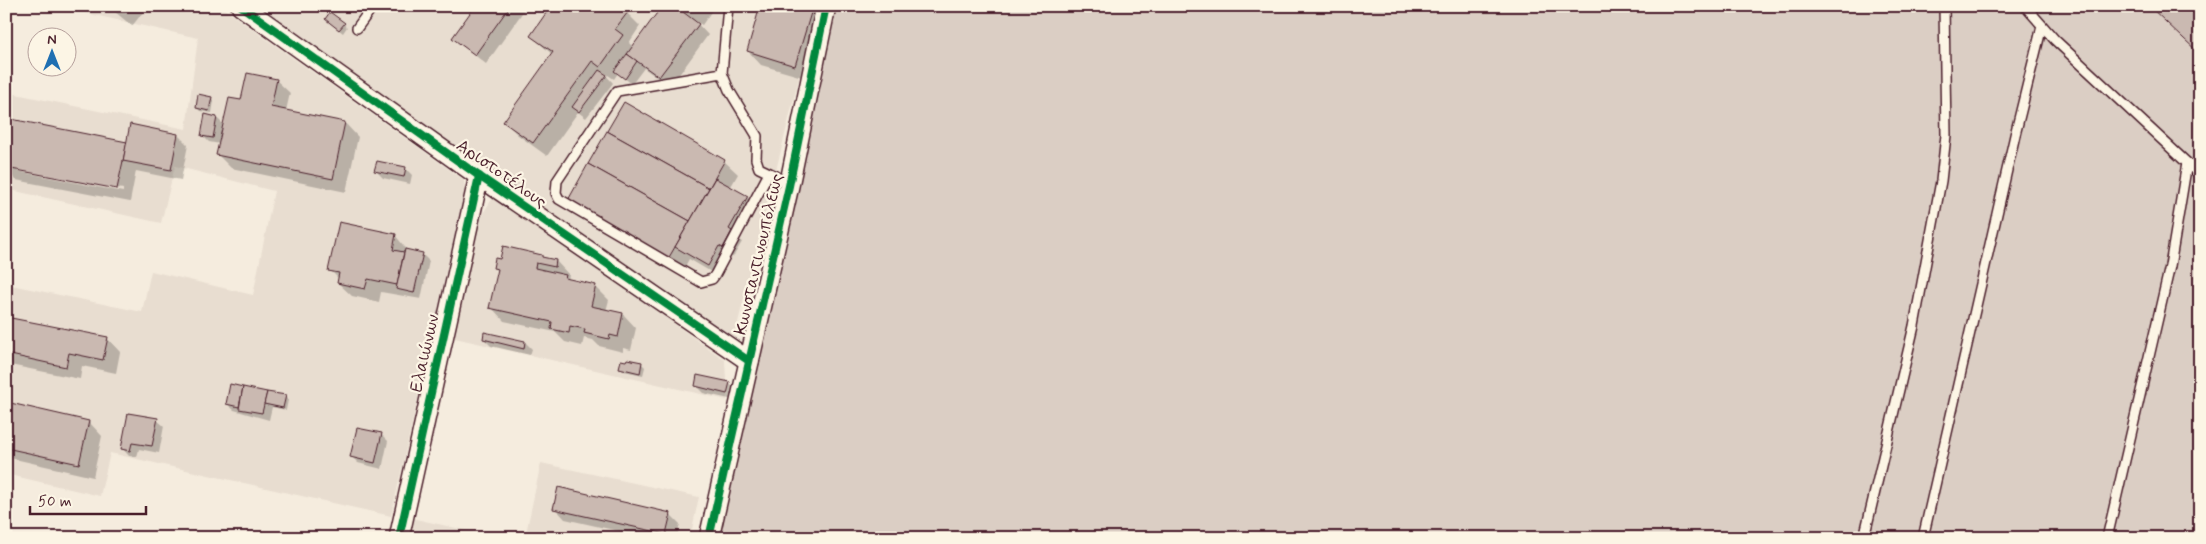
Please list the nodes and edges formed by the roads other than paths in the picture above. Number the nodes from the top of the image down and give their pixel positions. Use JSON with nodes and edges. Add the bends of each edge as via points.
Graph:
{"nodes":[{"id":1,"x":241,"y":6,"type":"edge"},
{"id":2,"x":373,"y":6,"type":"edge"},
{"id":3,"x":728,"y":6,"type":"edge"},
{"id":4,"x":826,"y":6,"type":"edge"},
{"id":5,"x":1944,"y":6,"type":"edge"},
{"id":6,"x":2025,"y":6,"type":"edge"},
{"id":7,"x":2042,"y":26,"type":"junction"},
{"id":8,"x":357,"y":28,"type":"dead end"},
{"id":9,"x":722,"y":73,"type":"junction"},
{"id":10,"x":2187,"y":164,"type":"junction"},
{"id":11,"x":769,"y":173,"type":"junction"},
{"id":12,"x":2200,"y":175,"type":"edge"},
{"id":13,"x":479,"y":176,"type":"junction"},
{"id":14,"x":788,"y":186,"type":"junction"},
{"id":15,"x":749,"y":361,"type":"junction"},
{"id":16,"x":399,"y":538,"type":"edge"},
{"id":17,"x":709,"y":538,"type":"edge"},
{"id":18,"x":1864,"y":538,"type":"edge"},
{"id":19,"x":1923,"y":538,"type":"edge"},
{"id":20,"x":2107,"y":538,"type":"edge"}],
"edges":[{"from":1,"to":13,"type":"street","name":"Αριστοτέλους"},
{"from":2,"to":8,"type":"lane"},
{"from":3,"to":9,"type":"lane"},
{"from":4,"to":14,"type":"street","name":"Κωνσταντινουπόλεως"},
{"from":5,"to":18,"type":"lane","via":[[1946,135],[1941,182],[1914,326]]},
{"from":6,"to":7,"type":"lane"},
{"from":7,"to":10,"type":"lane"},
{"from":7,"to":19,"type":"lane"},
{"from":9,"to":11,"type":"lane","via":[[757,136],[759,168]]},
{"from":9,"to":11,"type":"lane","via":[[617,91],[557,181],[556,193],[564,203],[701,282],[712,279]]},
{"from":10,"to":12,"type":"lane"},
{"from":10,"to":20,"type":"lane","via":[[2170,266]]},
{"from":11,"to":14,"type":"lane"},
{"from":13,"to":15,"type":"street","name":"Αριστοτέλους"},
{"from":13,"to":16,"type":"street","name":"Ελαιώνων"},
{"from":14,"to":15,"type":"street","name":"Κωνσταντινουπόλεως"},
{"from":15,"to":17,"type":"street","name":"Κωνσταντινουπόλεως"}]}
